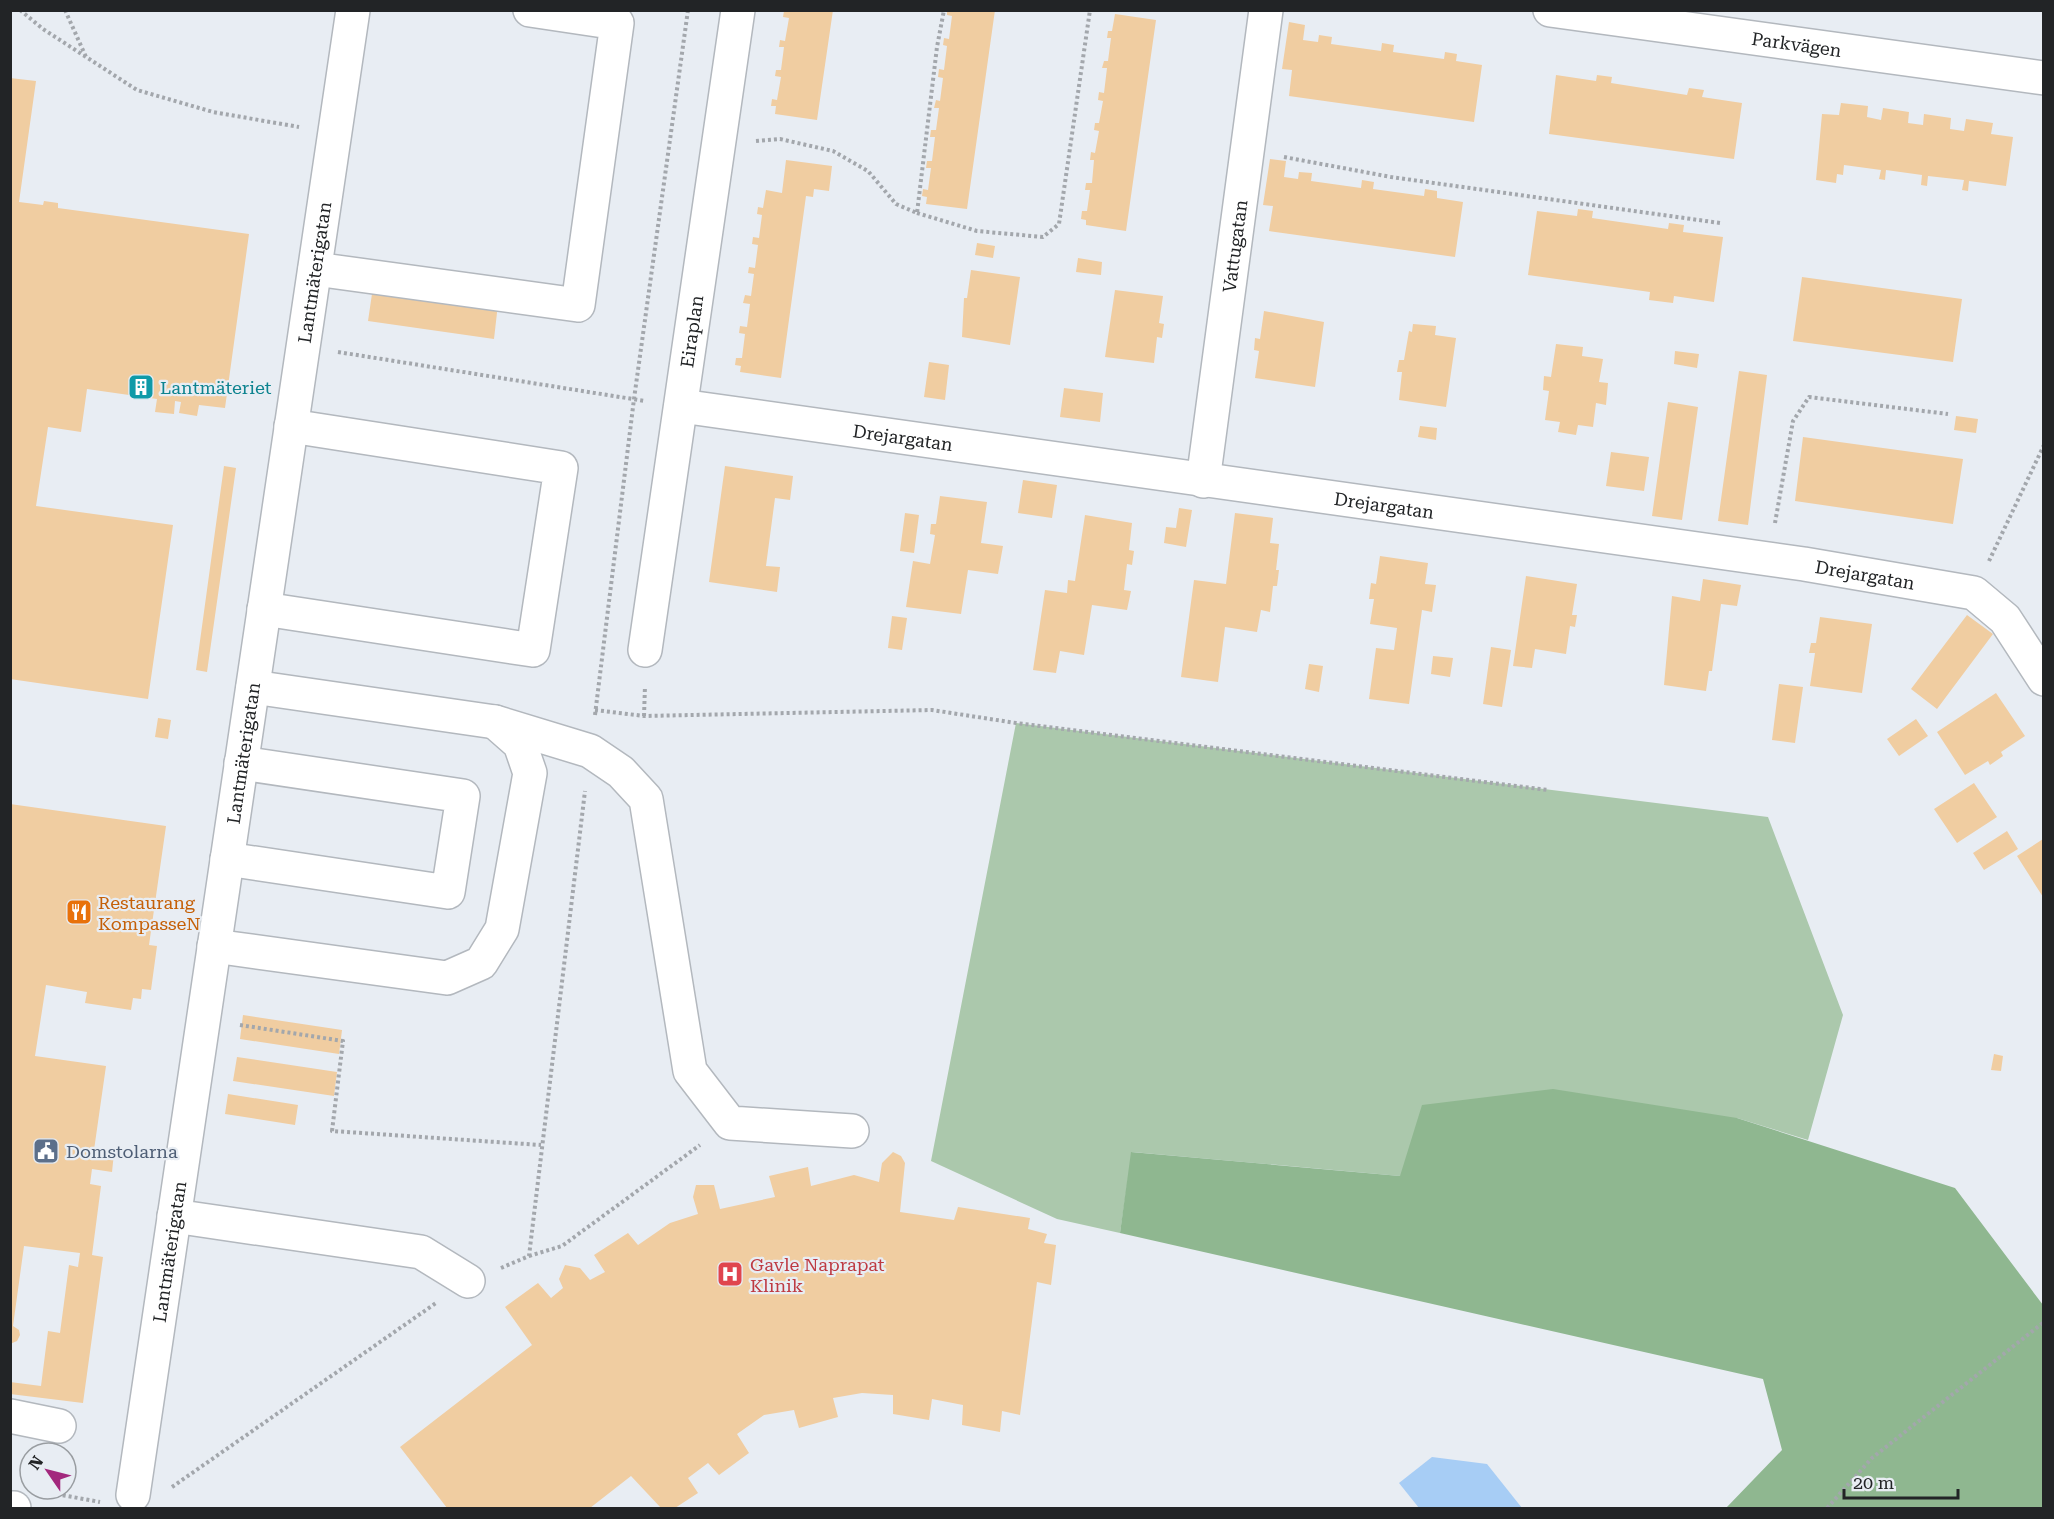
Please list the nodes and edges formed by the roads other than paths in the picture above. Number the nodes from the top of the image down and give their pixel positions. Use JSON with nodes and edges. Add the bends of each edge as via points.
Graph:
{"nodes":[{"id":1,"x":353,"y":10,"type":"edge"},
{"id":2,"x":530,"y":10,"type":"edge"},
{"id":3,"x":738,"y":10,"type":"edge"},
{"id":4,"x":1266,"y":10,"type":"edge"},
{"id":5,"x":1550,"y":10,"type":"edge"},
{"id":6,"x":2043,"y":78,"type":"edge"},
{"id":7,"x":315,"y":269,"type":"junction"},
{"id":8,"x":681,"y":406,"type":"junction"},
{"id":9,"x":291,"y":426,"type":"junction"},
{"id":10,"x":1203,"y":482,"type":"junction"},
{"id":11,"x":264,"y":609,"type":"junction"},
{"id":12,"x":645,"y":650,"type":"dead end"},
{"id":13,"x":2043,"y":679,"type":"edge"},
{"id":14,"x":253,"y":687,"type":"junction"},
{"id":15,"x":495,"y":722,"type":"junction"},
{"id":16,"x":241,"y":763,"type":"junction"},
{"id":17,"x":227,"y":859,"type":"junction"},
{"id":18,"x":214,"y":946,"type":"junction"},
{"id":19,"x":852,"y":1131,"type":"dead end"},
{"id":20,"x":174,"y":1216,"type":"junction"},
{"id":21,"x":468,"y":1281,"type":"road end"},
{"id":22,"x":10,"y":1416,"type":"edge"},
{"id":23,"x":59,"y":1426,"type":"dead end"},
{"id":24,"x":119,"y":1499,"type":"road end"}],
"edges":[{"from":1,"to":7,"type":"street","name":"Lantmäterigatan"},
{"from":2,"to":7,"type":"street","via":[[617,22],[578,305]]},
{"from":3,"to":8,"type":"street","name":"Eiraplan"},
{"from":4,"to":10,"type":"street","name":"Vattugatan"},
{"from":5,"to":6,"type":"street","name":"Parkvägen"},
{"from":7,"to":9,"type":"street","name":"Lantmäterigatan"},
{"from":8,"to":10,"type":"street","name":"Drejargatan"},
{"from":8,"to":12,"type":"street","name":"Eiraplan"},
{"from":9,"to":11,"type":"street","name":"Lantmäterigatan"},
{"from":9,"to":11,"type":"street","via":[[561,468],[533,650]]},
{"from":10,"to":13,"type":"street","name":"Drejargatan","via":[[1768,559],[1974,593],[2005,619]]},
{"from":11,"to":14,"type":"street","name":"Lantmäterigatan"},
{"from":14,"to":15,"type":"street"},
{"from":14,"to":16,"type":"street","name":"Lantmäterigatan"},
{"from":15,"to":18,"type":"street","via":[[520,744],[530,773],[502,929],[481,963],[447,978]]},
{"from":15,"to":19,"type":"street","via":[[590,751],[621,772],[646,800],[690,1071],[730,1123]]},
{"from":16,"to":17,"type":"street","name":"Lantmäterigatan"},
{"from":16,"to":17,"type":"street","via":[[463,795],[448,892]]},
{"from":17,"to":18,"type":"street","name":"Lantmäterigatan"},
{"from":18,"to":20,"type":"street","name":"Lantmäterigatan"},
{"from":20,"to":21,"type":"street","via":[[422,1252]]},
{"from":20,"to":24,"type":"street","name":"Lantmäterigatan"},
{"from":22,"to":23,"type":"street"}]}
